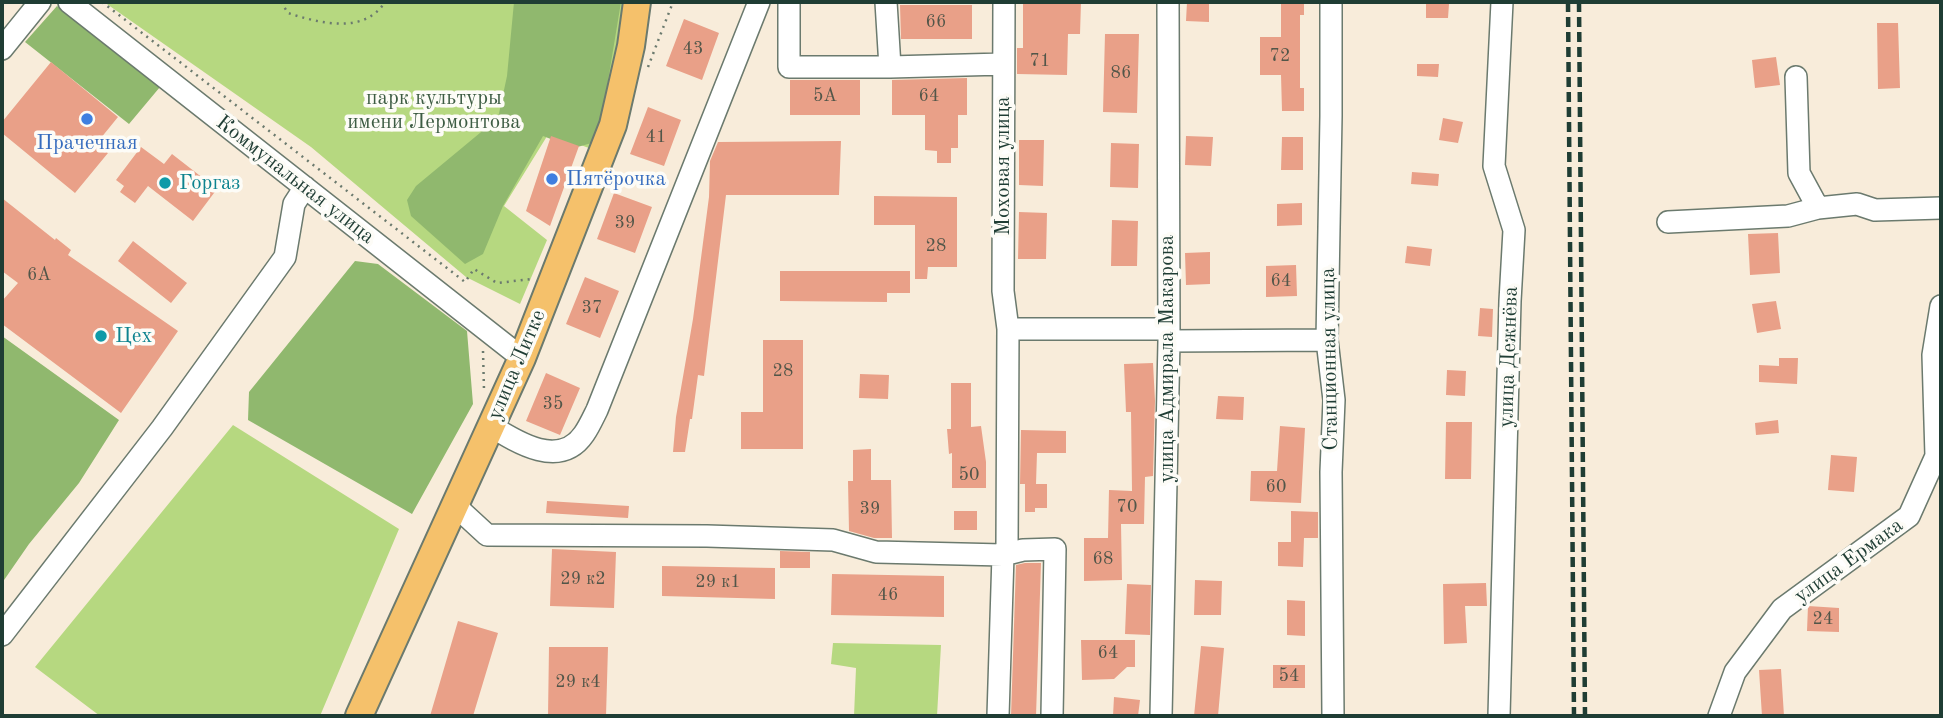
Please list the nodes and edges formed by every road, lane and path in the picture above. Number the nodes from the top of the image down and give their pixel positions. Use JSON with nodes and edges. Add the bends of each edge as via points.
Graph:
{"nodes":[{"id":1,"x":40,"y":2,"type":"edge"},
{"id":2,"x":69,"y":2,"type":"edge"},
{"id":3,"x":102,"y":2,"type":"edge"},
{"id":4,"x":281,"y":2,"type":"edge"},
{"id":5,"x":385,"y":2,"type":"edge"},
{"id":6,"x":637,"y":2,"type":"edge"},
{"id":7,"x":759,"y":2,"type":"edge"},
{"id":8,"x":789,"y":2,"type":"edge"},
{"id":9,"x":886,"y":2,"type":"edge"},
{"id":10,"x":1004,"y":2,"type":"edge"},
{"id":11,"x":1168,"y":2,"type":"edge"},
{"id":12,"x":1331,"y":2,"type":"edge"},
{"id":13,"x":1502,"y":2,"type":"edge"},
{"id":14,"x":2,"y":50,"type":"edge"},
{"id":15,"x":1003,"y":64,"type":"junction"},
{"id":16,"x":890,"y":67,"type":"junction"},
{"id":17,"x":1796,"y":77,"type":"dead end"},
{"id":18,"x":305,"y":187,"type":"junction"},
{"id":19,"x":1818,"y":208,"type":"junction"},
{"id":20,"x":1941,"y":208,"type":"edge"},
{"id":21,"x":1668,"y":222,"type":"dead end"},
{"id":22,"x":532,"y":279,"type":"dead end"},
{"id":23,"x":1941,"y":306,"type":"edge"},
{"id":24,"x":1007,"y":329,"type":"junction"},
{"id":25,"x":1168,"y":335,"type":"junction"},
{"id":26,"x":1327,"y":340,"type":"junction"},
{"id":27,"x":522,"y":358,"type":"junction"},
{"id":28,"x":491,"y":426,"type":"junction"},
{"id":29,"x":456,"y":503,"type":"junction"},
{"id":30,"x":1003,"y":555,"type":"junction"},
{"id":31,"x":2,"y":635,"type":"edge"},
{"id":32,"x":359,"y":716,"type":"edge"},
{"id":33,"x":998,"y":716,"type":"edge"},
{"id":34,"x":1052,"y":716,"type":"edge"},
{"id":35,"x":1161,"y":716,"type":"edge"},
{"id":36,"x":1333,"y":716,"type":"edge"},
{"id":37,"x":1499,"y":716,"type":"edge"},
{"id":38,"x":1719,"y":716,"type":"edge"}],
"edges":[{"from":1,"to":14,"type":"street"},
{"from":2,"to":18,"type":"street","name":"Коммунальная улица"},
{"from":3,"to":22,"type":"path","via":[[465,282],[474,269],[497,283]]},
{"from":4,"to":5,"type":"path","via":[[288,13],[341,24],[360,22]]},
{"from":6,"to":27,"type":"main road","name":"улица Литке","via":[[612,125]]},
{"from":7,"to":28,"type":"street","via":[[583,436],[570,448],[548,453]]},
{"from":8,"to":16,"type":"street","via":[[789,67]]},
{"from":9,"to":16,"type":"street"},
{"from":10,"to":15,"type":"street","name":"Моховая улица"},
{"from":11,"to":25,"type":"street","name":"улица Адмирала Макарова"},
{"from":12,"to":26,"type":"street","name":"Станционная улица"},
{"from":13,"to":37,"type":"street","name":"улица Дежнёва","via":[[1494,166],[1514,230]]},
{"from":15,"to":16,"type":"street"},
{"from":15,"to":24,"type":"street","name":"Моховая улица"},
{"from":17,"to":19,"type":"street","via":[[1799,173]]},
{"from":18,"to":27,"type":"street","name":"Коммунальная улица"},
{"from":18,"to":31,"type":"street","via":[[294,204],[285,257],[162,428]]},
{"from":19,"to":20,"type":"street","via":[[1857,204],[1875,209]]},
{"from":19,"to":21,"type":"street","via":[[1788,216]]},
{"from":23,"to":38,"type":"street","name":"улица Ермака","via":[[1933,355],[1936,456],[1909,516],[1782,609],[1735,672]]},
{"from":24,"to":25,"type":"street"},
{"from":24,"to":30,"type":"street","name":"Моховая улица","via":[[1007,547]]},
{"from":25,"to":26,"type":"street"},
{"from":25,"to":35,"type":"street","name":"улица Адмирала Макарова"},
{"from":26,"to":36,"type":"street","name":"Станционная улица","via":[[1334,400]]},
{"from":27,"to":28,"type":"main road","name":"улица Литке"},
{"from":28,"to":29,"type":"main road","name":"улица Литке"},
{"from":29,"to":30,"type":"street","via":[[487,535],[833,540],[876,552]]},
{"from":29,"to":32,"type":"main road","name":"улица Литке"},
{"from":30,"to":33,"type":"street","name":"Моховая улица"},
{"from":30,"to":34,"type":"street","via":[[1055,549]]}]}
